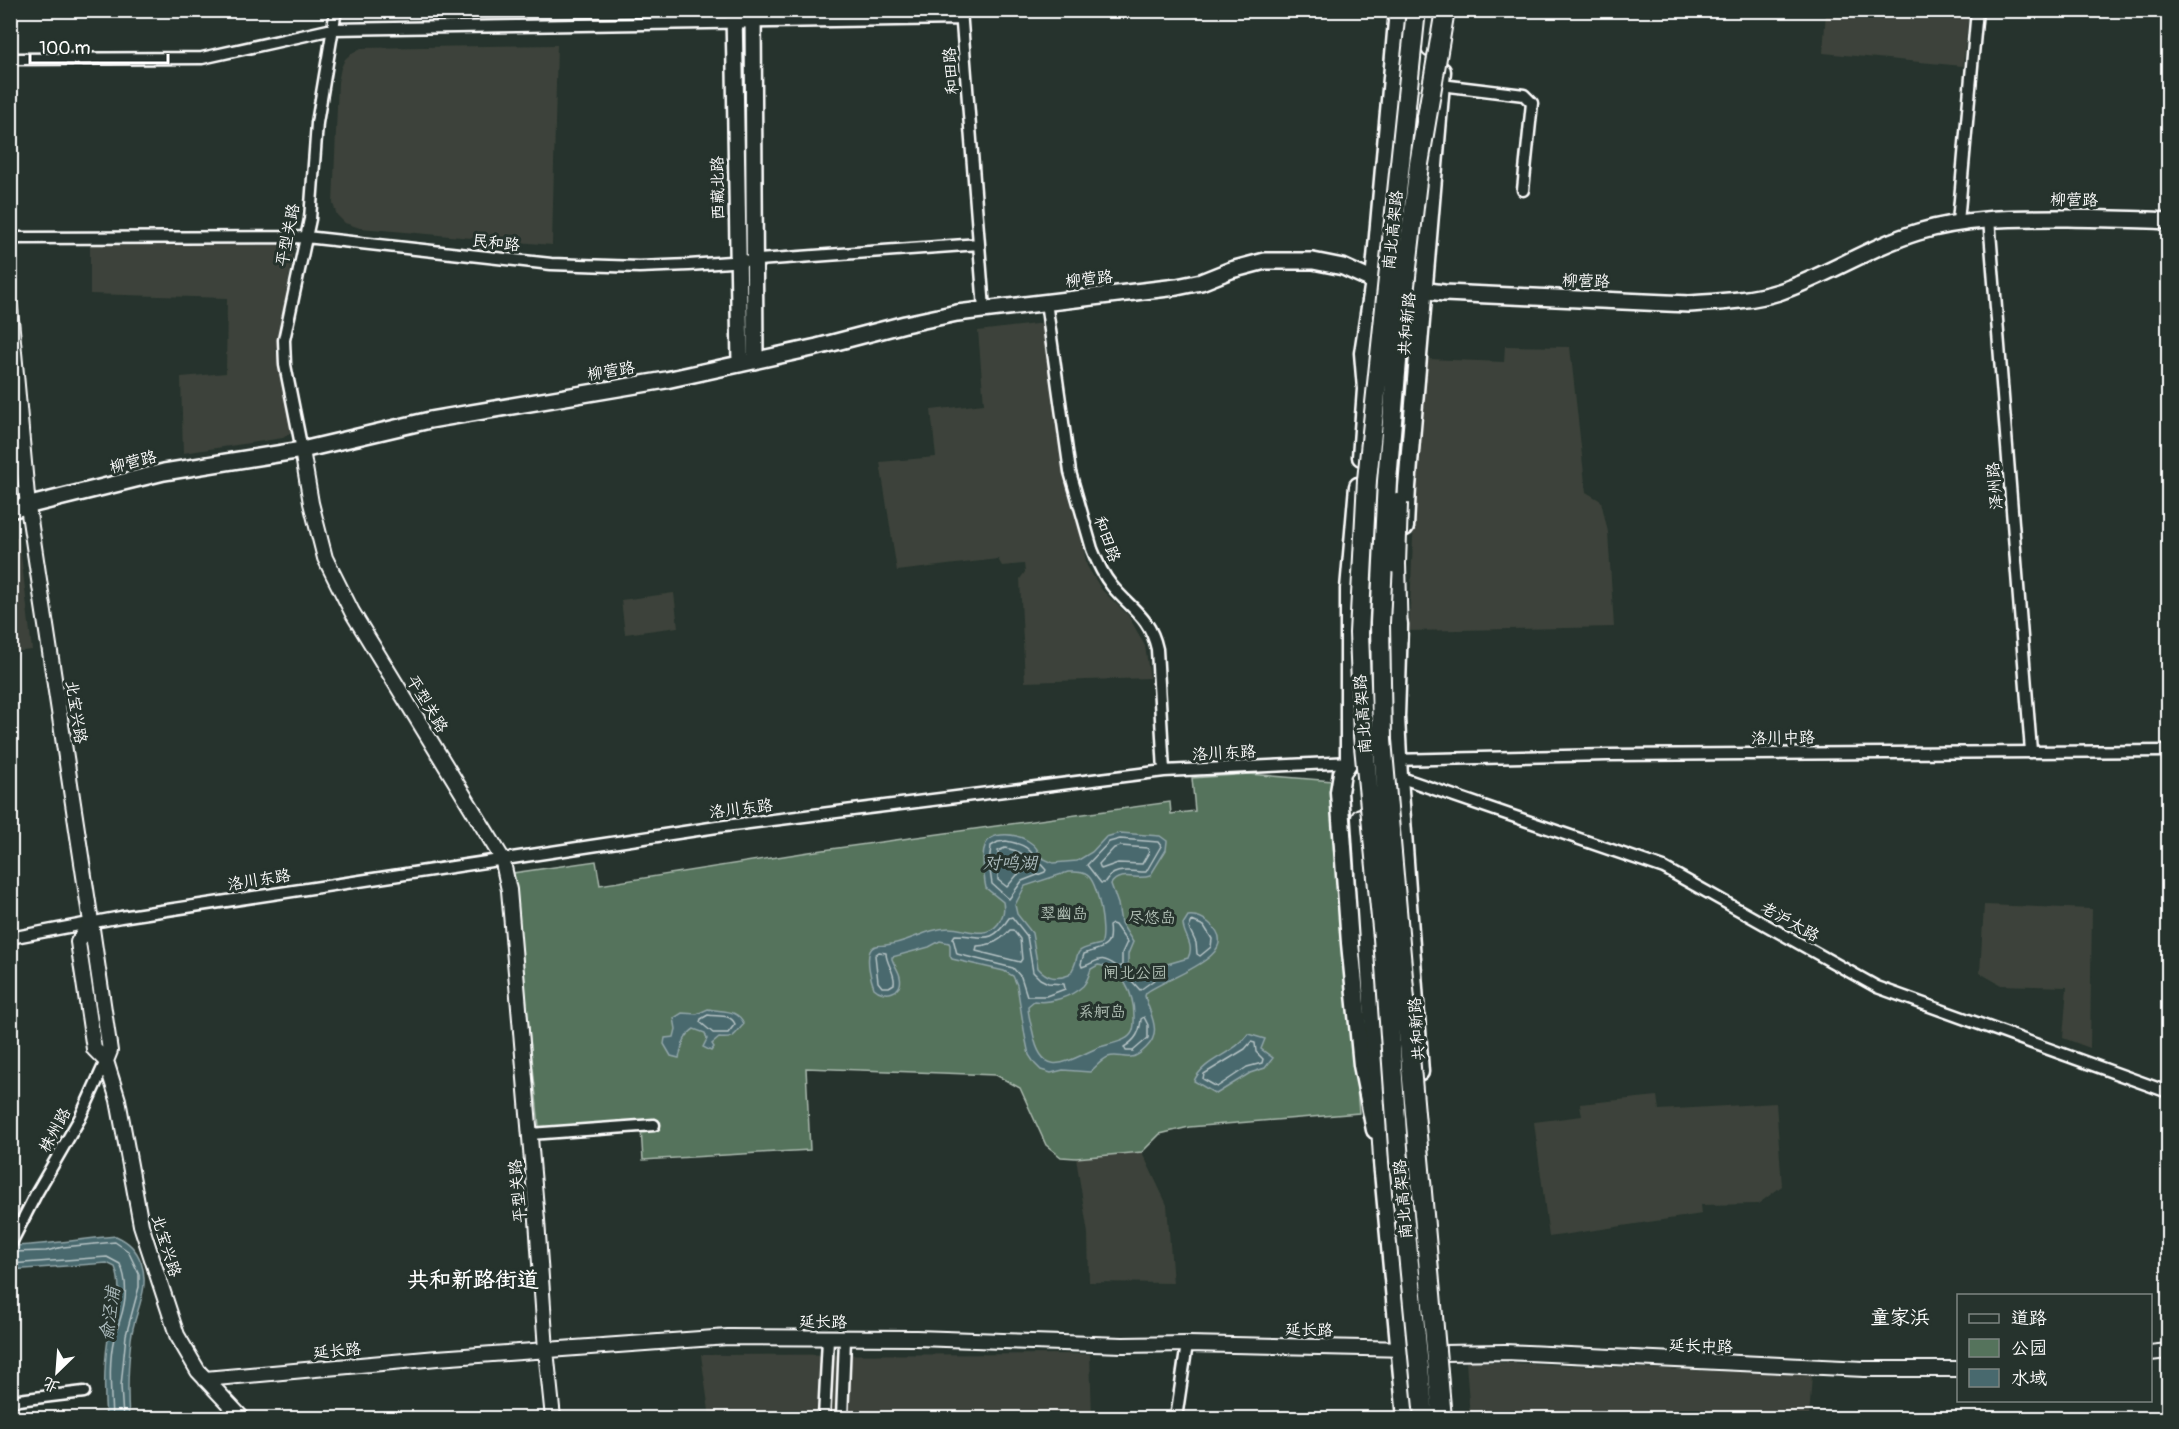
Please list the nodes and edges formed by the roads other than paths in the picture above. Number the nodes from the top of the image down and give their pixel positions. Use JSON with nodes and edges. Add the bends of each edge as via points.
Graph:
{"nodes":[{"id":1,"x":336,"y":10,"type":"edge"},
{"id":2,"x":1398,"y":10,"type":"edge"},
{"id":3,"x":1410,"y":10,"type":"edge"},
{"id":4,"x":1416,"y":10,"type":"edge"},
{"id":5,"x":1435,"y":10,"type":"edge"},
{"id":6,"x":1444,"y":10,"type":"edge"},
{"id":7,"x":1977,"y":10,"type":"edge"},
{"id":8,"x":961,"y":15,"type":"edge"},
{"id":9,"x":734,"y":17,"type":"edge"},
{"id":10,"x":753,"y":17,"type":"edge"},
{"id":11,"x":333,"y":29,"type":"junction"},
{"id":12,"x":10,"y":59,"type":"edge"},
{"id":13,"x":1441,"y":85,"type":"junction"},
{"id":14,"x":1419,"y":164,"type":"junction"},
{"id":15,"x":1523,"y":190,"type":"dead end"},
{"id":16,"x":1413,"y":218,"type":"junction"},
{"id":17,"x":1989,"y":219,"type":"junction"},
{"id":18,"x":2169,"y":221,"type":"edge"},
{"id":19,"x":1958,"y":222,"type":"junction"},
{"id":20,"x":306,"y":237,"type":"junction"},
{"id":21,"x":10,"y":238,"type":"edge"},
{"id":22,"x":979,"y":244,"type":"junction"},
{"id":23,"x":754,"y":259,"type":"junction"},
{"id":24,"x":737,"y":261,"type":"junction"},
{"id":25,"x":1378,"y":282,"type":"junction"},
{"id":26,"x":1417,"y":289,"type":"junction"},
{"id":27,"x":1046,"y":302,"type":"junction"},
{"id":28,"x":10,"y":308,"type":"edge"},
{"id":29,"x":984,"y":309,"type":"junction"},
{"id":30,"x":755,"y":361,"type":"junction"},
{"id":31,"x":740,"y":364,"type":"junction"},
{"id":32,"x":302,"y":450,"type":"junction"},
{"id":33,"x":28,"y":507,"type":"junction"},
{"id":34,"x":10,"y":510,"type":"edge"},
{"id":35,"x":1398,"y":638,"type":"junction"},
{"id":36,"x":1363,"y":736,"type":"junction"},
{"id":37,"x":2031,"y":751,"type":"junction"},
{"id":38,"x":2169,"y":751,"type":"edge"},
{"id":39,"x":1398,"y":759,"type":"junction"},
{"id":40,"x":1349,"y":762,"type":"junction"},
{"id":41,"x":1164,"y":771,"type":"junction"},
{"id":42,"x":1399,"y":777,"type":"junction"},
{"id":43,"x":502,"y":858,"type":"junction"},
{"id":44,"x":91,"y":922,"type":"junction"},
{"id":45,"x":10,"y":938,"type":"edge"},
{"id":46,"x":106,"y":1061,"type":"junction"},
{"id":47,"x":2169,"y":1092,"type":"edge"},
{"id":48,"x":654,"y":1125,"type":"dead end"},
{"id":49,"x":530,"y":1134,"type":"junction"},
{"id":50,"x":1384,"y":1173,"type":"junction"},
{"id":51,"x":12,"y":1242,"type":"edge"},
{"id":52,"x":828,"y":1339,"type":"junction"},
{"id":53,"x":845,"y":1339,"type":"junction"},
{"id":54,"x":1187,"y":1344,"type":"junction"},
{"id":55,"x":1400,"y":1348,"type":"junction"},
{"id":56,"x":546,"y":1350,"type":"junction"},
{"id":57,"x":2169,"y":1351,"type":"edge"},
{"id":58,"x":1442,"y":1353,"type":"junction"},
{"id":59,"x":2152,"y":1353,"type":"edge"},
{"id":60,"x":1957,"y":1369,"type":"edge"},
{"id":61,"x":206,"y":1379,"type":"junction"},
{"id":62,"x":84,"y":1392,"type":"dead end"},
{"id":63,"x":10,"y":1401,"type":"edge"},
{"id":64,"x":242,"y":1419,"type":"edge"},
{"id":65,"x":553,"y":1419,"type":"edge"},
{"id":66,"x":824,"y":1419,"type":"edge"},
{"id":67,"x":842,"y":1419,"type":"edge"},
{"id":68,"x":1176,"y":1419,"type":"edge"},
{"id":69,"x":1406,"y":1419,"type":"edge"},
{"id":70,"x":1424,"y":1419,"type":"edge"},
{"id":71,"x":1442,"y":1419,"type":"edge"},
{"id":72,"x":1448,"y":1419,"type":"edge"}],
"edges":[{"from":1,"to":11,"type":"street","name":"平型关路"},
{"from":2,"to":25,"type":"main road","name":"共和新路"},
{"from":3,"to":25,"type":"main road","name":"共和新路"},
{"from":4,"to":36,"type":"highway","name":"南北高架路","bridge":true,"via":[[1367,480],[1359,633]]},
{"from":5,"to":14,"type":"highway","name":"南北高架路","bridge":true},
{"from":6,"to":13,"type":"main road","name":"共和新路"},
{"from":6,"to":14,"type":"highway","bridge":true},
{"from":6,"to":26,"type":"main road","name":"共和新路"},
{"from":7,"to":19,"type":"street"},
{"from":8,"to":10,"type":"street"},
{"from":8,"to":22,"type":"street","name":"和田路"},
{"from":9,"to":10,"type":"street"},
{"from":9,"to":11,"type":"street"},
{"from":9,"to":24,"type":"main road","name":"西藏北路"},
{"from":10,"to":23,"type":"main road"},
{"from":11,"to":12,"type":"street","via":[[202,58]]},
{"from":11,"to":20,"type":"street","name":"平型关路","via":[[320,102]]},
{"from":13,"to":15,"type":"street","via":[[1524,95],[1533,103]]},
{"from":13,"to":26,"type":"main road","name":"共和新路"},
{"from":14,"to":16,"type":"highway","name":"南北高架路","bridge":true},
{"from":16,"to":35,"type":"highway","bridge":true,"via":[[1414,304],[1396,564]]},
{"from":16,"to":71,"type":"highway","name":"南北高架路","bridge":true,"via":[[1387,481],[1380,687]]},
{"from":17,"to":18,"type":"main road","name":"柳营路"},
{"from":17,"to":19,"type":"main road","name":"柳营路"},
{"from":17,"to":37,"type":"street","name":"泽州路"},
{"from":19,"to":26,"type":"main road","name":"柳营路","via":[[1899,238],[1805,282],[1751,299],[1689,304]]},
{"from":20,"to":21,"type":"street","name":"民和路"},
{"from":20,"to":24,"type":"street","name":"民和路","via":[[550,264],[639,267]]},
{"from":20,"to":32,"type":"street","name":"平型关路","via":[[284,340],[285,365]]},
{"from":22,"to":23,"type":"street","name":"民和路"},
{"from":22,"to":29,"type":"street","name":"和田路"},
{"from":23,"to":24,"type":"street","name":"民和路"},
{"from":23,"to":30,"type":"main road"},
{"from":24,"to":31,"type":"main road","name":"西藏北路"},
{"from":25,"to":26,"type":"main road","name":"柳营路"},
{"from":25,"to":27,"type":"main road","name":"柳营路","via":[[1343,267],[1313,261],[1265,261],[1177,287]]},
{"from":25,"to":40,"type":"main road","name":"共和新路","via":[[1349,589]]},
{"from":26,"to":35,"type":"main road","name":"共和新路","via":[[1391,526],[1389,593]]},
{"from":27,"to":29,"type":"main road","name":"柳营路"},
{"from":27,"to":41,"type":"street","name":"和田路","via":[[1070,471],[1092,549],[1107,578],[1141,614],[1154,637]]},
{"from":28,"to":33,"type":"street","name":"北宝兴路"},
{"from":29,"to":30,"type":"main road","name":"柳营路","via":[[921,320]]},
{"from":30,"to":31,"type":"main road","name":"柳营路"},
{"from":31,"to":32,"type":"main road","name":"柳营路","via":[[399,426]]},
{"from":32,"to":33,"type":"main road","name":"柳营路","via":[[164,472]]},
{"from":32,"to":43,"type":"street","name":"平型关路","via":[[325,558],[352,612]]},
{"from":33,"to":34,"type":"main road","name":"柳营路"},
{"from":33,"to":44,"type":"street","name":"北宝兴路"},
{"from":35,"to":39,"type":"main road","name":"共和新路"},
{"from":36,"to":50,"type":"highway","bridge":true,"via":[[1361,818]]},
{"from":36,"to":70,"type":"highway","name":"南北高架路","bridge":true},
{"from":37,"to":38,"type":"street","name":"洛川中路"},
{"from":37,"to":39,"type":"street","name":"洛川中路"},
{"from":39,"to":40,"type":"street","name":"洛川东路"},
{"from":39,"to":42,"type":"main road","name":"共和新路"},
{"from":40,"to":41,"type":"street","name":"洛川东路"},
{"from":40,"to":50,"type":"main road","name":"共和新路","via":[[1342,773],[1340,792],[1350,943],[1362,1065]]},
{"from":40,"to":50,"type":"main road","name":"共和新路","via":[[1359,771],[1388,1073]]},
{"from":41,"to":43,"type":"street","name":"洛川东路"},
{"from":42,"to":47,"type":"street","name":"老沪太路","via":[[1664,868],[1877,987]]},
{"from":42,"to":58,"type":"main road","name":"共和新路"},
{"from":43,"to":44,"type":"street","name":"洛川东路"},
{"from":43,"to":49,"type":"street","name":"平型关路","via":[[509,890]]},
{"from":44,"to":45,"type":"street","name":"洛川东路"},
{"from":44,"to":46,"type":"street","name":"北宝兴路","via":[[110,1051]]},
{"from":46,"to":51,"type":"street","name":"株州路","via":[[80,1118]]},
{"from":46,"to":61,"type":"street","name":"北宝兴路","via":[[118,1100],[146,1242],[177,1335]]},
{"from":48,"to":49,"type":"street"},
{"from":49,"to":56,"type":"street","name":"平型关路"},
{"from":50,"to":55,"type":"main road","name":"共和新路"},
{"from":52,"to":53,"type":"street","name":"延长路"},
{"from":52,"to":56,"type":"street","name":"延长路","via":[[728,1337]]},
{"from":52,"to":66,"type":"street"},
{"from":53,"to":54,"type":"street","name":"延长路"},
{"from":53,"to":67,"type":"street"},
{"from":54,"to":55,"type":"street","name":"延长路"},
{"from":54,"to":68,"type":"street"},
{"from":55,"to":58,"type":"street","name":"延长路"},
{"from":55,"to":69,"type":"main road","name":"共和新路"},
{"from":56,"to":61,"type":"street","name":"延长路"},
{"from":56,"to":65,"type":"street","name":"平型关路"},
{"from":57,"to":59,"type":"street"},
{"from":58,"to":60,"type":"street","name":"延长中路"},
{"from":58,"to":72,"type":"main road","name":"共和新路"},
{"from":61,"to":64,"type":"street","name":"北宝兴路"},
{"from":62,"to":63,"type":"street"}]}
